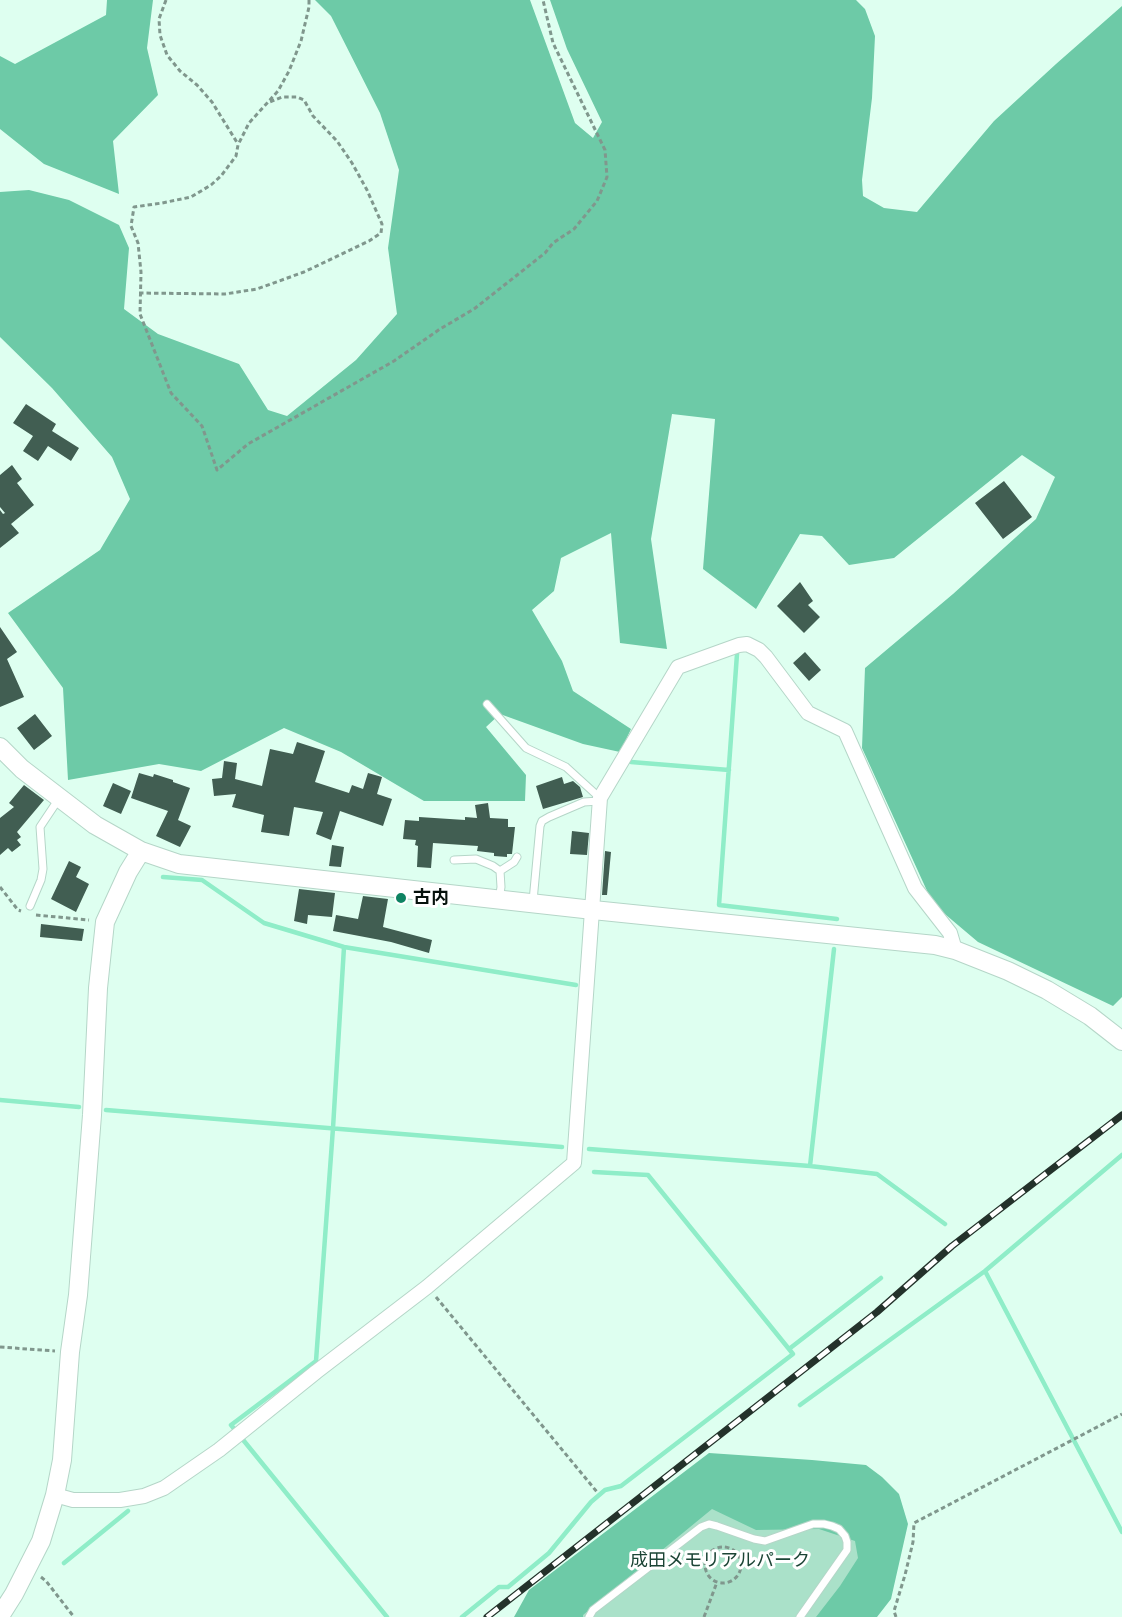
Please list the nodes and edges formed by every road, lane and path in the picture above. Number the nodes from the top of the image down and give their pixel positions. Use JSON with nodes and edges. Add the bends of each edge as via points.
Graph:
{"nodes":[{"id":1,"x":166,"y":0,"type":"edge"},
{"id":2,"x":309,"y":0,"type":"edge"},
{"id":3,"x":543,"y":0,"type":"edge"},
{"id":4,"x":268,"y":103,"type":"junction"},
{"id":5,"x":238,"y":145,"type":"junction"},
{"id":6,"x":140,"y":293,"type":"junction"},
{"id":7,"x":487,"y":704,"type":"dead end"},
{"id":8,"x":0,"y":747,"type":"edge"},
{"id":9,"x":59,"y":798,"type":"junction"},
{"id":10,"x":600,"y":800,"type":"junction"},
{"id":11,"x":141,"y":851,"type":"junction"},
{"id":12,"x":517,"y":856,"type":"dead end"},
{"id":13,"x":454,"y":860,"type":"dead end"},
{"id":14,"x":500,"y":871,"type":"junction"},
{"id":15,"x":0,"y":887,"type":"edge"},
{"id":16,"x":499,"y":900,"type":"junction"},
{"id":17,"x":533,"y":904,"type":"junction"},
{"id":18,"x":30,"y":906,"type":"dead end"},
{"id":19,"x":593,"y":910,"type":"junction"},
{"id":20,"x":105,"y":922,"type":"junction"},
{"id":21,"x":955,"y":950,"type":"junction"},
{"id":22,"x":1122,"y":1041,"type":"edge"},
{"id":23,"x":427,"y":1287,"type":"junction"},
{"id":24,"x":0,"y":1347,"type":"edge"},
{"id":25,"x":70,"y":1352,"type":"junction"},
{"id":26,"x":1122,"y":1414,"type":"edge"},
{"id":27,"x":597,"y":1492,"type":"dead end"},
{"id":28,"x":55,"y":1495,"type":"junction"},
{"id":29,"x":28,"y":1568,"type":"junction"},
{"id":30,"x":717,"y":1582,"type":"junction"},
{"id":31,"x":0,"y":1616,"type":"edge"},
{"id":32,"x":74,"y":1617,"type":"edge"},
{"id":33,"x":589,"y":1617,"type":"edge"},
{"id":34,"x":704,"y":1617,"type":"edge"},
{"id":35,"x":800,"y":1617,"type":"edge"},
{"id":36,"x":896,"y":1617,"type":"edge"}],
"edges":[{"from":1,"to":5,"type":"path","via":[[159,19],[167,55],[212,102]]},
{"from":2,"to":4,"type":"path","via":[[301,41],[278,91]]},
{"from":3,"to":6,"type":"path","via":[[553,43],[605,150],[608,177],[597,201],[574,229],[474,309],[394,361],[248,444],[218,470],[202,426],[171,393],[140,314]]},
{"from":4,"to":5,"type":"path","via":[[249,123]]},
{"from":4,"to":6,"type":"path","via":[[282,98],[304,100],[313,116],[337,141],[367,190],[382,224],[381,233],[304,272],[257,289],[225,294]]},
{"from":5,"to":6,"type":"path","via":[[236,156],[221,177],[200,192],[134,207],[132,226],[138,243]]},
{"from":7,"to":10,"type":"lane","via":[[526,747],[566,767]]},
{"from":8,"to":9,"type":"street"},
{"from":9,"to":11,"type":"street","via":[[95,825]]},
{"from":9,"to":18,"type":"lane","via":[[40,827],[43,869]]},
{"from":10,"to":17,"type":"lane","via":[[584,802],[542,821]]},
{"from":10,"to":19,"type":"street"},
{"from":10,"to":21,"type":"street","via":[[678,667],[747,644],[766,657],[808,713],[845,731],[915,888],[950,933]]},
{"from":11,"to":16,"type":"street","via":[[179,864]]},
{"from":11,"to":20,"type":"street"},
{"from":12,"to":14,"type":"lane"},
{"from":13,"to":14,"type":"lane","via":[[476,859]]},
{"from":14,"to":16,"type":"lane"},
{"from":15,"to":20,"type":"path","via":[[18,910]]},
{"from":16,"to":17,"type":"street"},
{"from":17,"to":19,"type":"street"},
{"from":19,"to":21,"type":"street"},
{"from":19,"to":23,"type":"street","via":[[574,1163]]},
{"from":20,"to":25,"type":"street","via":[[78,1295]]},
{"from":21,"to":22,"type":"street","via":[[1047,990]]},
{"from":23,"to":27,"type":"path"},
{"from":23,"to":28,"type":"street","via":[[219,1450],[164,1488],[120,1500],[73,1500]]},
{"from":24,"to":25,"type":"path"},
{"from":25,"to":28,"type":"street","via":[[62,1460]]},
{"from":26,"to":36,"type":"path","via":[[914,1523],[913,1542],[894,1611]]},
{"from":28,"to":29,"type":"street"},
{"from":29,"to":31,"type":"street"},
{"from":29,"to":32,"type":"path","via":[[46,1581]]},
{"from":30,"to":30,"type":"path","via":[[730,1582],[739,1575],[739,1557],[730,1549],[714,1550],[706,1559],[709,1576]]},
{"from":30,"to":34,"type":"path"},
{"from":33,"to":35,"type":"lane","via":[[701,1527],[710,1524],[765,1540],[813,1524],[832,1526],[845,1536],[847,1550]]}]}
